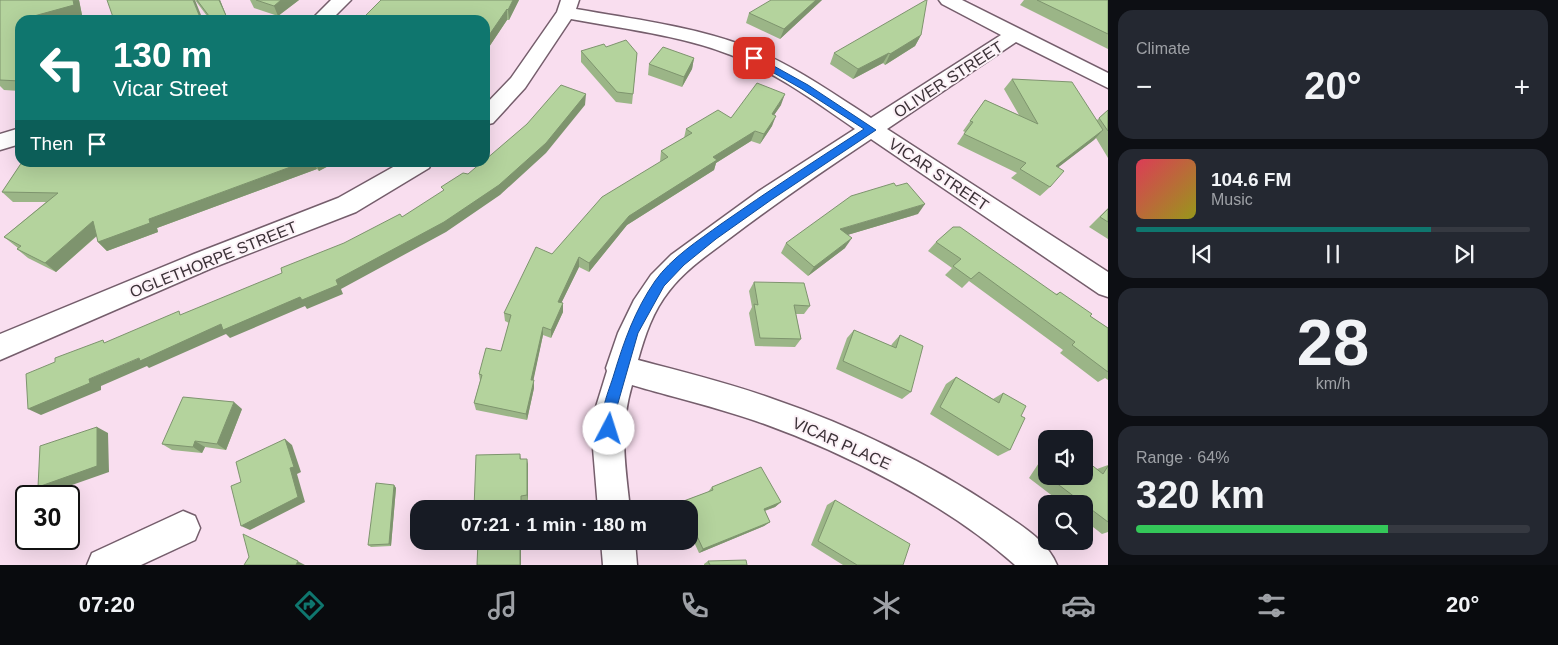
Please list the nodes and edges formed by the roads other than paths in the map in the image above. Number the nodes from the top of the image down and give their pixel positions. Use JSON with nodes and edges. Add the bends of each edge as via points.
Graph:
{"nodes":[{"id":1,"x":342,"y":0,"type":"edge"},
{"id":2,"x":948,"y":0,"type":"edge"},
{"id":3,"x":568,"y":6,"type":"edge"},
{"id":4,"x":326,"y":15,"type":"edge"},
{"id":5,"x":1014,"y":35,"type":"junction"},
{"id":6,"x":1108,"y":81,"type":"edge"},
{"id":7,"x":490,"y":113,"type":"edge"},
{"id":8,"x":871,"y":130,"type":"junction"},
{"id":9,"x":15,"y":138,"type":"edge"},
{"id":10,"x":0,"y":142,"type":"edge"},
{"id":11,"x":412,"y":167,"type":"edge"},
{"id":12,"x":1108,"y":286,"type":"edge"},
{"id":13,"x":0,"y":347,"type":"edge"},
{"id":14,"x":620,"y":368,"type":"junction"},
{"id":15,"x":613,"y":500,"type":"edge"},
{"id":16,"x":183,"y":528,"type":"dead end"},
{"id":17,"x":619,"y":550,"type":"edge"},
{"id":18,"x":104,"y":565,"type":"edge"},
{"id":19,"x":620,"y":565,"type":"edge"},
{"id":20,"x":1040,"y":565,"type":"edge"}],
"edges":[{"from":1,"to":4,"type":"street"},
{"from":2,"to":5,"type":"street"},
{"from":3,"to":7,"type":"street","via":[[518,83]]},
{"from":3,"to":8,"type":"street","name":"VICAR STREET","via":[[738,51],[805,87]]},
{"from":5,"to":6,"type":"street"},
{"from":5,"to":8,"type":"street","name":"OLIVER STREET"},
{"from":8,"to":12,"type":"street","name":"VICAR STREET"},
{"from":8,"to":14,"type":"street","name":"OLIVER STREET","via":[[767,197],[680,262],[660,282],[644,308]]},
{"from":9,"to":10,"type":"street"},
{"from":11,"to":13,"type":"street","name":"OGLETHORPE STREET","via":[[347,205],[203,261]]},
{"from":14,"to":15,"type":"street","name":"OLIVER STREET","via":[[610,410],[608,448]]},
{"from":14,"to":20,"type":"street","name":"VICAR PLACE","via":[[772,413],[835,438],[953,501],[1004,534]]},
{"from":16,"to":18,"type":"street"},
{"from":17,"to":19,"type":"street"}]}
